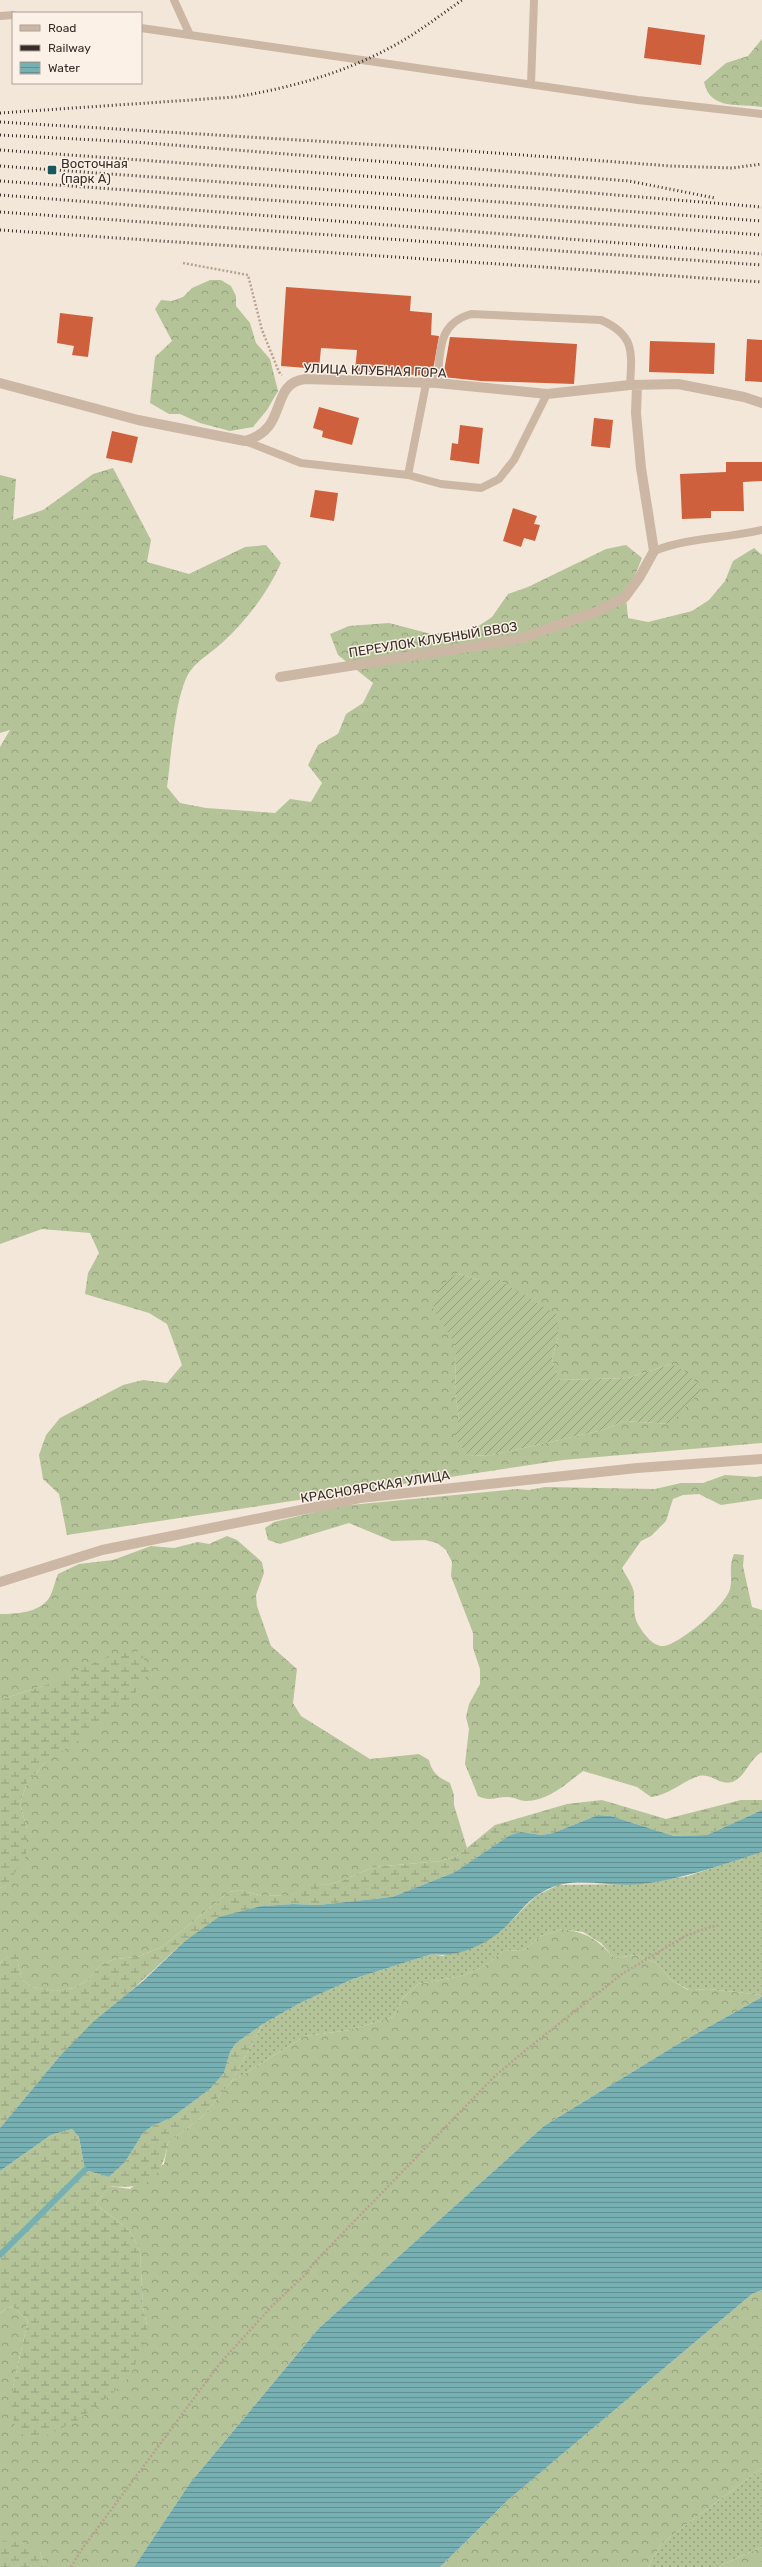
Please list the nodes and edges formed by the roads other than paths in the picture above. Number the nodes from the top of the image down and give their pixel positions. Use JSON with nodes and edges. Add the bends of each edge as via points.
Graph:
{"nodes":[{"id":1,"x":174,"y":0,"type":"edge"},
{"id":2,"x":534,"y":0,"type":"edge"},
{"id":3,"x":12,"y":15,"type":"edge"},
{"id":4,"x":0,"y":16,"type":"edge"},
{"id":5,"x":142,"y":28,"type":"edge"},
{"id":6,"x":190,"y":35,"type":"junction"},
{"id":7,"x":530,"y":84,"type":"junction"},
{"id":8,"x":762,"y":114,"type":"edge"},
{"id":9,"x":0,"y":383,"type":"edge"},
{"id":10,"x":437,"y":383,"type":"junction"},
{"id":11,"x":426,"y":384,"type":"junction"},
{"id":12,"x":634,"y":385,"type":"junction"},
{"id":13,"x":547,"y":394,"type":"junction"},
{"id":14,"x":762,"y":403,"type":"edge"},
{"id":15,"x":245,"y":441,"type":"junction"},
{"id":16,"x":408,"y":475,"type":"junction"},
{"id":17,"x":762,"y":530,"type":"edge"},
{"id":18,"x":654,"y":552,"type":"junction"},
{"id":19,"x":280,"y":676,"type":"dead end"},
{"id":20,"x":762,"y":1459,"type":"edge"},
{"id":21,"x":0,"y":1582,"type":"edge"}],
"edges":[{"from":1,"to":6,"type":"lane"},
{"from":2,"to":7,"type":"lane"},
{"from":3,"to":4,"type":"lane"},
{"from":5,"to":6,"type":"lane"},
{"from":6,"to":7,"type":"lane"},
{"from":7,"to":8,"type":"lane","via":[[638,100]]},
{"from":9,"to":15,"type":"street","via":[[138,420]]},
{"from":10,"to":11,"type":"street","name":"УЛИЦА КЛУБНАЯ ГОРА"},
{"from":10,"to":12,"type":"lane","via":[[443,335],[451,323],[471,314],[601,320],[616,326],[625,334],[632,352]]},
{"from":10,"to":13,"type":"street","name":"УЛИЦА КЛУБНАЯ ГОРА","via":[[516,393]]},
{"from":11,"to":15,"type":"street","name":"УЛИЦА КЛУБНАЯ ГОРА","via":[[331,379],[293,381],[284,390],[270,427],[256,438]]},
{"from":11,"to":16,"type":"lane"},
{"from":12,"to":13,"type":"street","name":"УЛИЦА КЛУБНАЯ ГОРА"},
{"from":12,"to":14,"type":"street","name":"УЛИЦА КЛУБНАЯ ГОРА","via":[[678,384]]},
{"from":12,"to":18,"type":"street","via":[[641,468]]},
{"from":13,"to":16,"type":"lane","via":[[514,460],[499,479],[480,488],[441,484]]},
{"from":15,"to":16,"type":"lane","via":[[301,463]]},
{"from":17,"to":18,"type":"lane","via":[[734,536],[677,542]]},
{"from":18,"to":19,"type":"street","name":"ПЕРЕУЛОК КЛУБНЫЙ ВВОЗ","via":[[624,597],[598,612],[519,639]]},
{"from":20,"to":21,"type":"street","name":"КРАСНОЯРСКАЯ УЛИЦА","via":[[621,1469],[360,1498],[102,1550]]}]}
